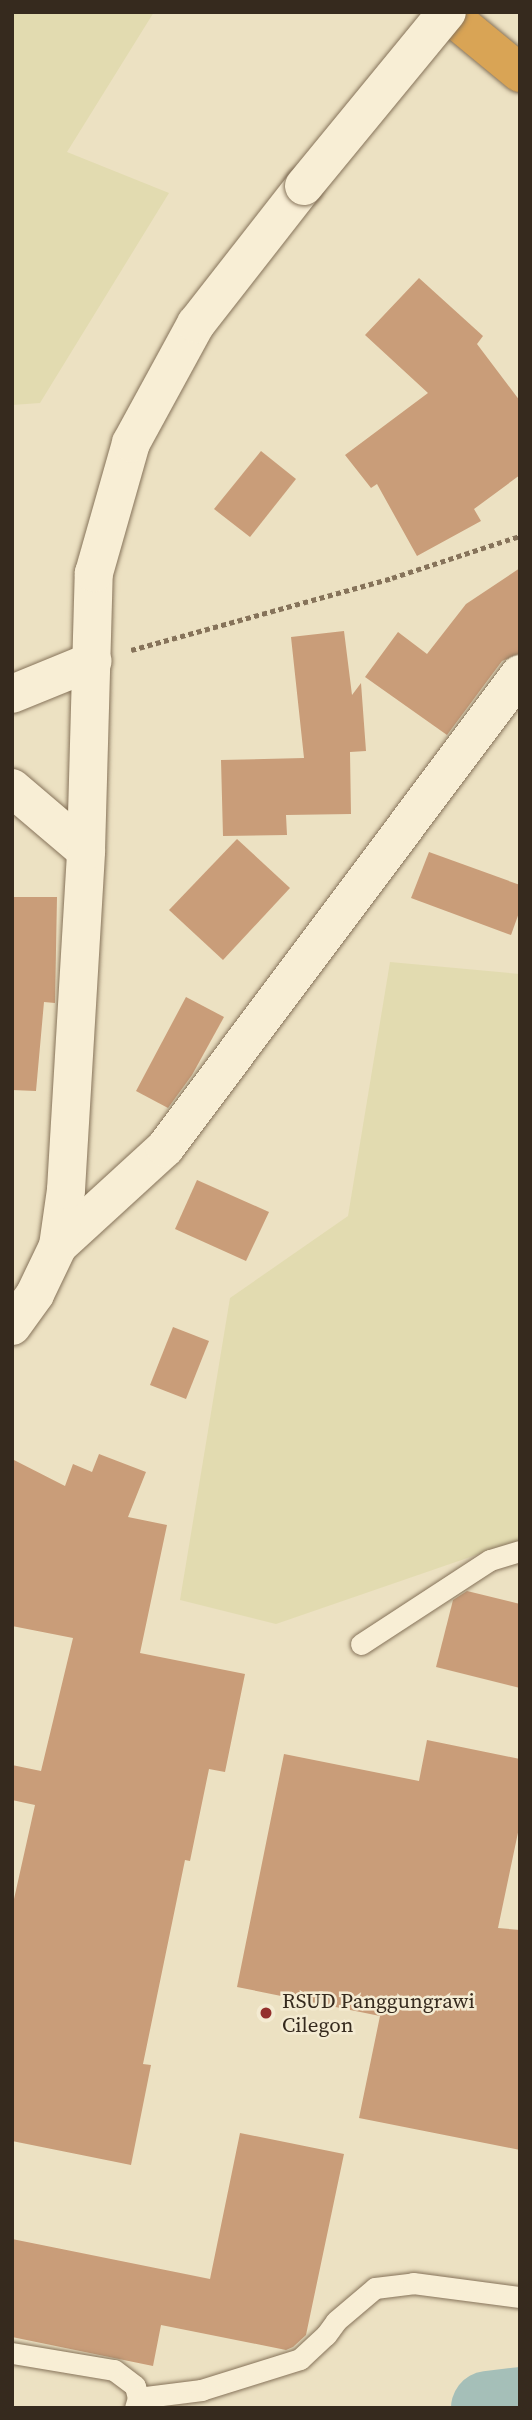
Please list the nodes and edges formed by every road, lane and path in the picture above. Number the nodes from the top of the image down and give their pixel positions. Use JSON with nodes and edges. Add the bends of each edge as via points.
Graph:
{"nodes":[{"id":1,"x":446,"y":12,"type":"edge"},
{"id":2,"x":520,"y":73,"type":"edge"},
{"id":3,"x":520,"y":536,"type":"edge"},
{"id":4,"x":93,"y":661,"type":"junction"},
{"id":5,"x":520,"y":674,"type":"edge"},
{"id":6,"x":12,"y":695,"type":"edge"},
{"id":7,"x":12,"y":788,"type":"edge"},
{"id":8,"x":86,"y":852,"type":"junction"},
{"id":9,"x":58,"y":1246,"type":"junction"},
{"id":10,"x":12,"y":1326,"type":"edge"},
{"id":11,"x":520,"y":1551,"type":"edge"},
{"id":12,"x":361,"y":1644,"type":"dead end"},
{"id":13,"x":520,"y":2297,"type":"edge"},
{"id":14,"x":12,"y":2353,"type":"edge"},
{"id":15,"x":137,"y":2403,"type":"edge"}],
"edges":[{"from":1,"to":2,"type":"highway"},
{"from":1,"to":4,"type":"street","bridge":true,"via":[[196,324],[131,443],[94,573]]},
{"from":3,"to":4,"type":"path","via":[[392,578]]},
{"from":4,"to":6,"type":"street"},
{"from":4,"to":8,"type":"street"},
{"from":5,"to":9,"type":"street","via":[[165,1149]]},
{"from":7,"to":8,"type":"street"},
{"from":8,"to":9,"type":"street","via":[[66,1190]]},
{"from":9,"to":10,"type":"street","via":[[35,1294]]},
{"from":11,"to":12,"type":"lane","via":[[490,1560]]},
{"from":13,"to":15,"type":"lane","via":[[413,2283],[375,2288],[300,2359],[201,2390]]},
{"from":14,"to":15,"type":"lane","via":[[114,2370],[135,2386]]}]}
